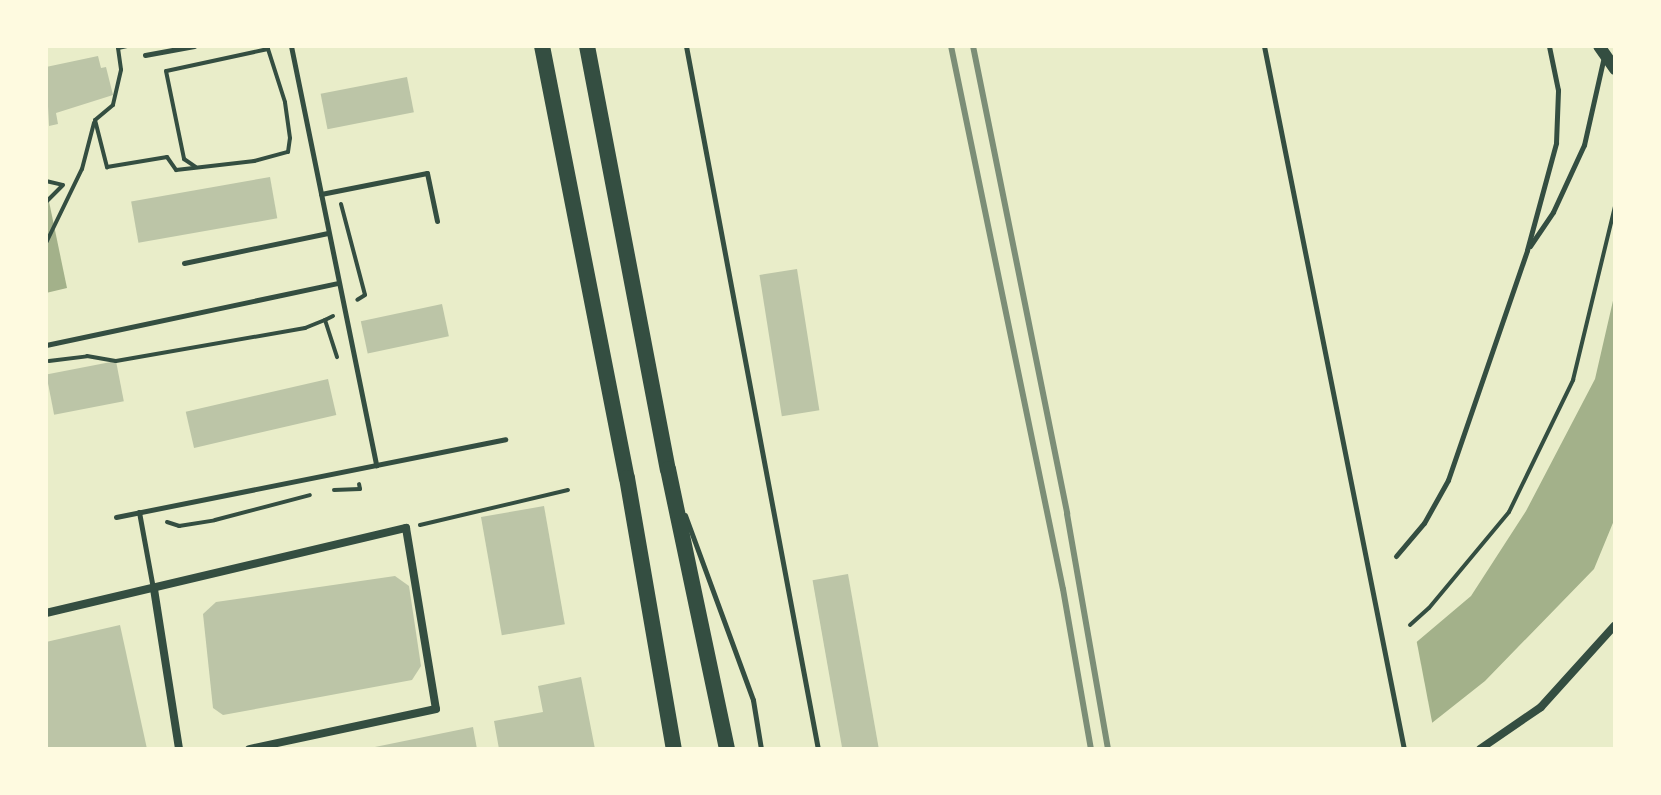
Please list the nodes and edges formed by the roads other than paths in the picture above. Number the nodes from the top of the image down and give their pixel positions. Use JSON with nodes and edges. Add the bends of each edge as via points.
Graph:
{"nodes":[{"id":1,"x":194,"y":46,"type":"edge"},
{"id":2,"x":291,"y":46,"type":"edge"},
{"id":3,"x":542,"y":46,"type":"edge"},
{"id":4,"x":587,"y":46,"type":"edge"},
{"id":5,"x":686,"y":46,"type":"edge"},
{"id":6,"x":1264,"y":46,"type":"edge"},
{"id":7,"x":1549,"y":46,"type":"edge"},
{"id":8,"x":1599,"y":46,"type":"edge"},
{"id":9,"x":1605,"y":46,"type":"edge"},
{"id":10,"x":145,"y":55,"type":"dead end"},
{"id":11,"x":1615,"y":69,"type":"edge"},
{"id":12,"x":321,"y":194,"type":"junction"},
{"id":13,"x":437,"y":221,"type":"dead end"},
{"id":14,"x":328,"y":233,"type":"junction"},
{"id":15,"x":1527,"y":250,"type":"junction"},
{"id":16,"x":184,"y":263,"type":"dead end"},
{"id":17,"x":338,"y":283,"type":"junction"},
{"id":18,"x":46,"y":345,"type":"edge"},
{"id":19,"x":505,"y":439,"type":"dead end"},
{"id":20,"x":376,"y":465,"type":"junction"},
{"id":21,"x":668,"y":469,"type":"junction"},
{"id":22,"x":139,"y":512,"type":"junction"},
{"id":23,"x":116,"y":517,"type":"dead end"},
{"id":24,"x":1396,"y":556,"type":"dead end"},
{"id":25,"x":154,"y":589,"type":"junction"},
{"id":26,"x":46,"y":613,"type":"edge"},
{"id":27,"x":1615,"y":625,"type":"edge"},
{"id":28,"x":179,"y":749,"type":"edge"},
{"id":29,"x":249,"y":749,"type":"edge"},
{"id":30,"x":674,"y":749,"type":"edge"},
{"id":31,"x":727,"y":749,"type":"edge"},
{"id":32,"x":761,"y":749,"type":"edge"},
{"id":33,"x":818,"y":749,"type":"edge"},
{"id":34,"x":1404,"y":749,"type":"edge"},
{"id":35,"x":1480,"y":749,"type":"edge"}],
"edges":[{"from":1,"to":10,"type":"lane"},
{"from":2,"to":12,"type":"lane"},
{"from":3,"to":30,"type":"main road"},
{"from":4,"to":21,"type":"main road"},
{"from":5,"to":33,"type":"lane"},
{"from":6,"to":34,"type":"lane"},
{"from":7,"to":15,"type":"lane","via":[[1558,90],[1556,143]]},
{"from":8,"to":11,"type":"street"},
{"from":9,"to":15,"type":"lane","via":[[1584,145],[1553,212]]},
{"from":12,"to":13,"type":"lane","via":[[427,173]]},
{"from":12,"to":14,"type":"lane"},
{"from":14,"to":16,"type":"lane"},
{"from":14,"to":17,"type":"lane"},
{"from":15,"to":24,"type":"lane","via":[[1448,480],[1430,515]]},
{"from":17,"to":18,"type":"lane"},
{"from":17,"to":20,"type":"lane"},
{"from":19,"to":20,"type":"lane"},
{"from":20,"to":22,"type":"lane"},
{"from":21,"to":31,"type":"main road"},
{"from":21,"to":32,"type":"lane","via":[[753,700]]},
{"from":22,"to":23,"type":"lane"},
{"from":22,"to":25,"type":"lane"},
{"from":25,"to":26,"type":"street"},
{"from":25,"to":28,"type":"street"},
{"from":25,"to":29,"type":"street","via":[[406,528],[436,709]]},
{"from":27,"to":35,"type":"street","via":[[1541,707]]}]}
